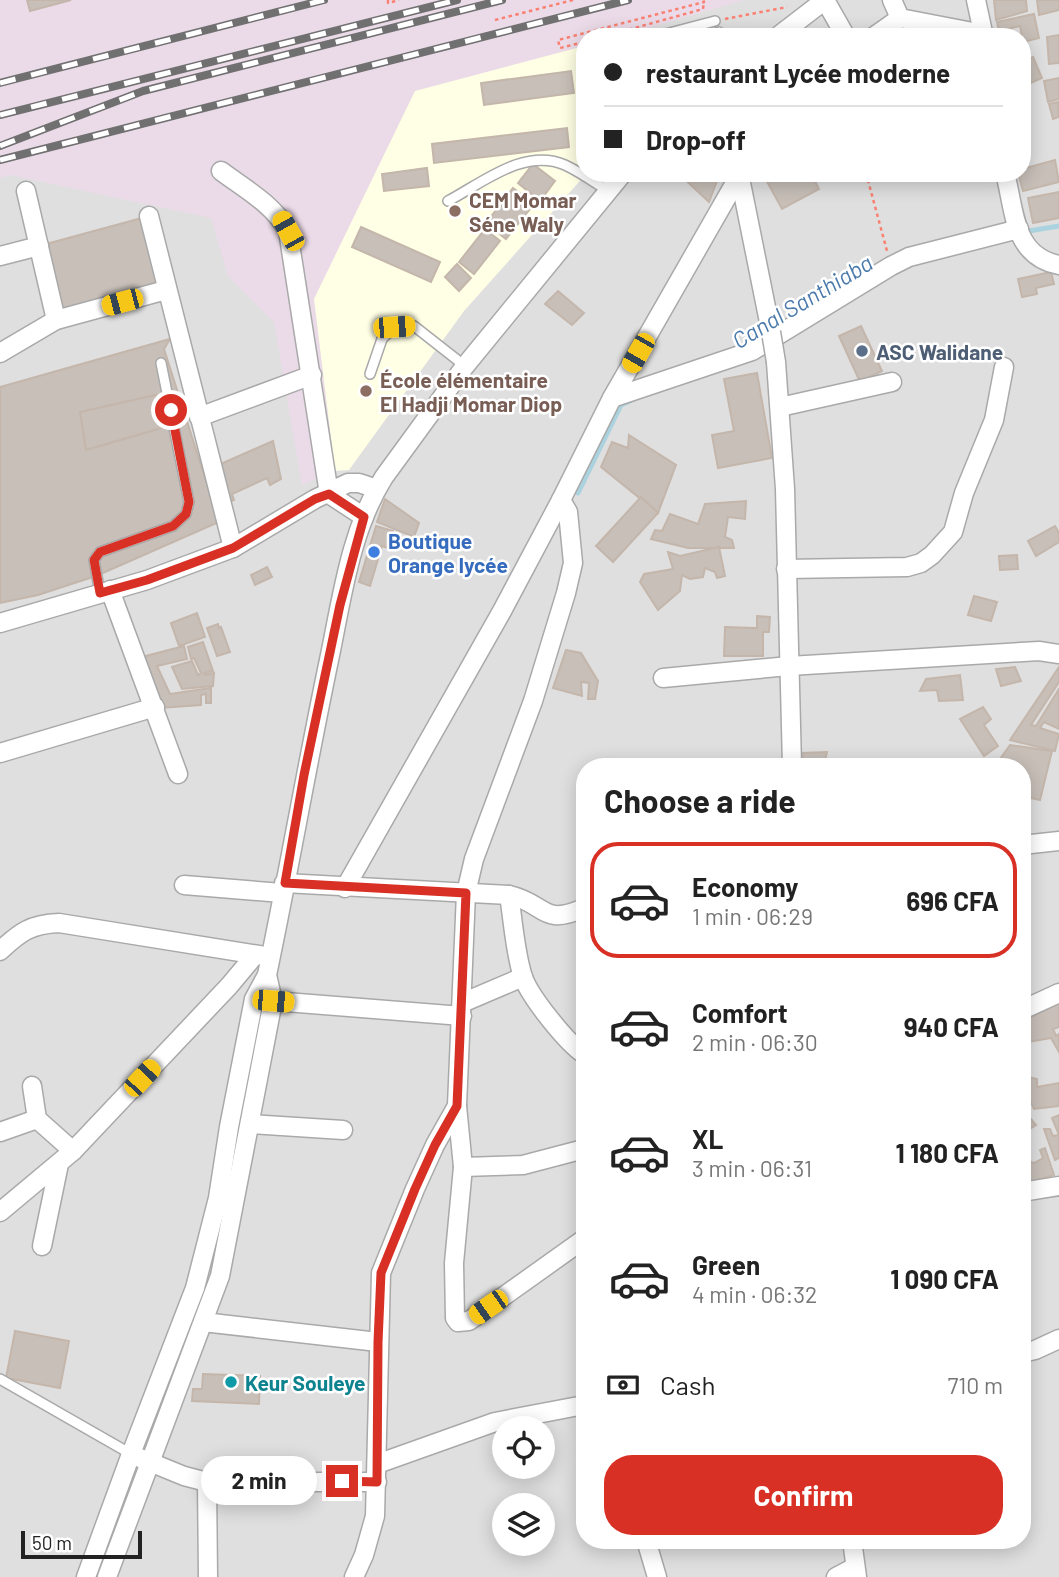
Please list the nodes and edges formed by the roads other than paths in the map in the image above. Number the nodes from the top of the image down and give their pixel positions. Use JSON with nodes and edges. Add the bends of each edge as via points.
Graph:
{"nodes":[{"id":1,"x":825,"y":0,"type":"edge"},
{"id":2,"x":892,"y":0,"type":"edge"},
{"id":3,"x":976,"y":0,"type":"edge"},
{"id":4,"x":900,"y":18,"type":"junction"},
{"id":5,"x":715,"y":21,"type":"road end"},
{"id":6,"x":692,"y":27,"type":"joint"},
{"id":7,"x":688,"y":28,"type":"edge"},
{"id":8,"x":789,"y":28,"type":"edge"},
{"id":9,"x":841,"y":28,"type":"edge"},
{"id":10,"x":886,"y":28,"type":"edge"},
{"id":11,"x":947,"y":28,"type":"edge"},
{"id":12,"x":982,"y":28,"type":"edge"},
{"id":13,"x":221,"y":171,"type":"dead end"},
{"id":14,"x":576,"y":171,"type":"edge"},
{"id":15,"x":593,"y":182,"type":"edge"},
{"id":16,"x":616,"y":182,"type":"edge"},
{"id":17,"x":735,"y":182,"type":"edge"},
{"id":18,"x":740,"y":182,"type":"edge"},
{"id":19,"x":1008,"y":182,"type":"edge"},
{"id":20,"x":26,"y":191,"type":"dead end"},
{"id":21,"x":608,"y":191,"type":"junction"},
{"id":22,"x":448,"y":201,"type":"dead end"},
{"id":23,"x":149,"y":216,"type":"dead end"},
{"id":24,"x":1018,"y":229,"type":"junction"},
{"id":25,"x":38,"y":246,"type":"junction"},
{"id":26,"x":0,"y":256,"type":"edge"},
{"id":27,"x":1059,"y":265,"type":"edge"},
{"id":28,"x":166,"y":290,"type":"junction"},
{"id":29,"x":56,"y":320,"type":"junction"},
{"id":30,"x":0,"y":353,"type":"edge"},
{"id":31,"x":162,"y":363,"type":"dead end"},
{"id":32,"x":465,"y":366,"type":"junction"},
{"id":33,"x":1004,"y":367,"type":"dead end"},
{"id":34,"x":370,"y":374,"type":"dead end"},
{"id":35,"x":312,"y":375,"type":"junction"},
{"id":36,"x":892,"y":382,"type":"dead end"},
{"id":37,"x":612,"y":398,"type":"junction"},
{"id":38,"x":780,"y":408,"type":"junction"},
{"id":39,"x":199,"y":417,"type":"junction"},
{"id":40,"x":377,"y":489,"type":"junction"},
{"id":41,"x":329,"y":494,"type":"junction"},
{"id":42,"x":561,"y":500,"type":"junction"},
{"id":43,"x":364,"y":517,"type":"junction"},
{"id":44,"x":233,"y":548,"type":"junction"},
{"id":45,"x":786,"y":569,"type":"junction"},
{"id":46,"x":105,"y":592,"type":"junction"},
{"id":47,"x":0,"y":623,"type":"edge"},
{"id":48,"x":1059,"y":654,"type":"edge"},
{"id":49,"x":789,"y":666,"type":"junction"},
{"id":50,"x":663,"y":678,"type":"dead end"},
{"id":51,"x":155,"y":707,"type":"junction"},
{"id":52,"x":0,"y":753,"type":"edge"},
{"id":53,"x":792,"y":758,"type":"edge"},
{"id":54,"x":178,"y":774,"type":"dead end"},
{"id":55,"x":1059,"y":841,"type":"edge"},
{"id":56,"x":1031,"y":844,"type":"edge"},
{"id":57,"x":184,"y":885,"type":"dead end"},
{"id":58,"x":284,"y":888,"type":"junction"},
{"id":59,"x":345,"y":888,"type":"junction"},
{"id":60,"x":466,"y":893,"type":"junction"},
{"id":61,"x":509,"y":895,"type":"junction"},
{"id":62,"x":576,"y":911,"type":"edge"},
{"id":63,"x":0,"y":950,"type":"edge"},
{"id":64,"x":263,"y":956,"type":"junction"},
{"id":65,"x":267,"y":975,"type":"junction"},
{"id":66,"x":523,"y":977,"type":"junction"},
{"id":67,"x":1059,"y":993,"type":"edge"},
{"id":68,"x":273,"y":1001,"type":"junction"},
{"id":69,"x":1031,"y":1006,"type":"edge"},
{"id":70,"x":462,"y":1010,"type":"junction"},
{"id":71,"x":576,"y":1049,"type":"edge"},
{"id":72,"x":32,"y":1086,"type":"dead end"},
{"id":73,"x":457,"y":1106,"type":"junction"},
{"id":74,"x":37,"y":1119,"type":"junction"},
{"id":75,"x":250,"y":1124,"type":"junction"},
{"id":76,"x":343,"y":1129,"type":"dead end"},
{"id":77,"x":0,"y":1132,"type":"edge"},
{"id":78,"x":73,"y":1151,"type":"junction"},
{"id":79,"x":576,"y":1151,"type":"edge"},
{"id":80,"x":59,"y":1164,"type":"junction"},
{"id":81,"x":463,"y":1167,"type":"junction"},
{"id":82,"x":1059,"y":1186,"type":"edge"},
{"id":83,"x":1031,"y":1191,"type":"edge"},
{"id":84,"x":0,"y":1212,"type":"edge"},
{"id":85,"x":576,"y":1245,"type":"edge"},
{"id":86,"x":42,"y":1246,"type":"dead end"},
{"id":87,"x":203,"y":1322,"type":"junction"},
{"id":88,"x":1059,"y":1339,"type":"edge"},
{"id":89,"x":378,"y":1342,"type":"junction"},
{"id":90,"x":1031,"y":1351,"type":"edge"},
{"id":91,"x":0,"y":1380,"type":"edge"},
{"id":92,"x":576,"y":1407,"type":"edge"},
{"id":93,"x":131,"y":1454,"type":"junction"},
{"id":94,"x":149,"y":1462,"type":"junction"},
{"id":95,"x":377,"y":1473,"type":"junction"},
{"id":96,"x":207,"y":1482,"type":"junction"},
{"id":97,"x":649,"y":1549,"type":"edge"},
{"id":98,"x":853,"y":1549,"type":"edge"},
{"id":99,"x":856,"y":1572,"type":"edge"},
{"id":100,"x":86,"y":1577,"type":"edge"},
{"id":101,"x":107,"y":1577,"type":"edge"},
{"id":102,"x":208,"y":1577,"type":"edge"},
{"id":103,"x":354,"y":1577,"type":"edge"},
{"id":104,"x":657,"y":1577,"type":"edge"},
{"id":105,"x":836,"y":1577,"type":"edge"}],
"edges":[{"from":1,"to":8,"type":"street"},
{"from":1,"to":9,"type":"street"},
{"from":2,"to":4,"type":"street"},
{"from":3,"to":12,"type":"street"},
{"from":4,"to":10,"type":"street"},
{"from":4,"to":11,"type":"street"},
{"from":5,"to":6,"type":"lane"},
{"from":6,"to":7,"type":"lane"},
{"from":13,"to":35,"type":"street","via":[[269,206],[288,231]]},
{"from":14,"to":22,"type":"lane","via":[[547,160],[522,162]]},
{"from":15,"to":21,"type":"lane"},
{"from":16,"to":21,"type":"street"},
{"from":17,"to":37,"type":"street"},
{"from":18,"to":38,"type":"street","bridge":true,"via":[[771,332]]},
{"from":19,"to":24,"type":"street"},
{"from":20,"to":25,"type":"street"},
{"from":21,"to":32,"type":"street"},
{"from":23,"to":28,"type":"street"},
{"from":24,"to":27,"type":"street","via":[[1029,251]]},
{"from":24,"to":37,"type":"street","via":[[909,257],[752,351]]},
{"from":25,"to":26,"type":"street"},
{"from":25,"to":29,"type":"street"},
{"from":28,"to":29,"type":"street"},
{"from":28,"to":39,"type":"street"},
{"from":29,"to":30,"type":"street"},
{"from":31,"to":46,"type":"lane","via":[[189,502],[186,514],[173,526],[100,552],[94,560]]},
{"from":32,"to":34,"type":"lane","via":[[414,326],[394,327],[382,339]]},
{"from":32,"to":40,"type":"street"},
{"from":33,"to":45,"type":"street","via":[[994,420],[956,525],[932,555],[907,566]]},
{"from":35,"to":39,"type":"street"},
{"from":35,"to":41,"type":"street"},
{"from":36,"to":38,"type":"street"},
{"from":37,"to":42,"type":"street"},
{"from":38,"to":45,"type":"street"},
{"from":39,"to":44,"type":"street"},
{"from":40,"to":41,"type":"street","via":[[348,483]]},
{"from":40,"to":43,"type":"street"},
{"from":41,"to":43,"type":"street"},
{"from":41,"to":44,"type":"street"},
{"from":42,"to":59,"type":"street"},
{"from":42,"to":60,"type":"street","via":[[568,512],[573,563],[566,593],[533,701],[480,839]]},
{"from":43,"to":58,"type":"street","via":[[340,605]]},
{"from":44,"to":46,"type":"street"},
{"from":45,"to":49,"type":"street"},
{"from":46,"to":47,"type":"street"},
{"from":46,"to":51,"type":"street"},
{"from":48,"to":49,"type":"street"},
{"from":49,"to":50,"type":"street"},
{"from":49,"to":53,"type":"street"},
{"from":51,"to":52,"type":"street"},
{"from":51,"to":54,"type":"street"},
{"from":55,"to":56,"type":"street"},
{"from":57,"to":58,"type":"street"},
{"from":58,"to":59,"type":"street"},
{"from":58,"to":64,"type":"street"},
{"from":59,"to":60,"type":"street"},
{"from":60,"to":61,"type":"street"},
{"from":60,"to":70,"type":"street"},
{"from":61,"to":62,"type":"street","via":[[550,916]]},
{"from":61,"to":66,"type":"street"},
{"from":63,"to":64,"type":"street","via":[[33,925],[59,923]]},
{"from":64,"to":65,"type":"street"},
{"from":64,"to":78,"type":"street"},
{"from":65,"to":68,"type":"street"},
{"from":65,"to":93,"type":"street","via":[[254,999],[201,1267]]},
{"from":66,"to":70,"type":"street"},
{"from":66,"to":71,"type":"street"},
{"from":67,"to":69,"type":"street"},
{"from":68,"to":70,"type":"street"},
{"from":68,"to":75,"type":"street"},
{"from":70,"to":73,"type":"street"},
{"from":72,"to":74,"type":"street"},
{"from":73,"to":81,"type":"street"},
{"from":73,"to":89,"type":"street","via":[[430,1156],[384,1264]]},
{"from":74,"to":77,"type":"street"},
{"from":74,"to":78,"type":"street"},
{"from":75,"to":76,"type":"street"},
{"from":75,"to":87,"type":"street","via":[[224,1259]]},
{"from":78,"to":80,"type":"street"},
{"from":79,"to":81,"type":"street","via":[[523,1165]]},
{"from":80,"to":84,"type":"street"},
{"from":80,"to":86,"type":"street"},
{"from":81,"to":85,"type":"street","via":[[454,1263],[458,1322],[469,1321]]},
{"from":82,"to":83,"type":"street"},
{"from":87,"to":89,"type":"street"},
{"from":87,"to":94,"type":"street"},
{"from":88,"to":90,"type":"street"},
{"from":89,"to":95,"type":"street"},
{"from":91,"to":93,"type":"lane"},
{"from":92,"to":95,"type":"street","via":[[495,1422]]},
{"from":93,"to":94,"type":"street"},
{"from":93,"to":100,"type":"street"},
{"from":94,"to":96,"type":"street"},
{"from":94,"to":101,"type":"street"},
{"from":95,"to":96,"type":"street"},
{"from":95,"to":103,"type":"street","via":[[375,1516]]},
{"from":96,"to":102,"type":"street"},
{"from":97,"to":104,"type":"street"},
{"from":98,"to":99,"type":"street"},
{"from":99,"to":105,"type":"street"}]}
